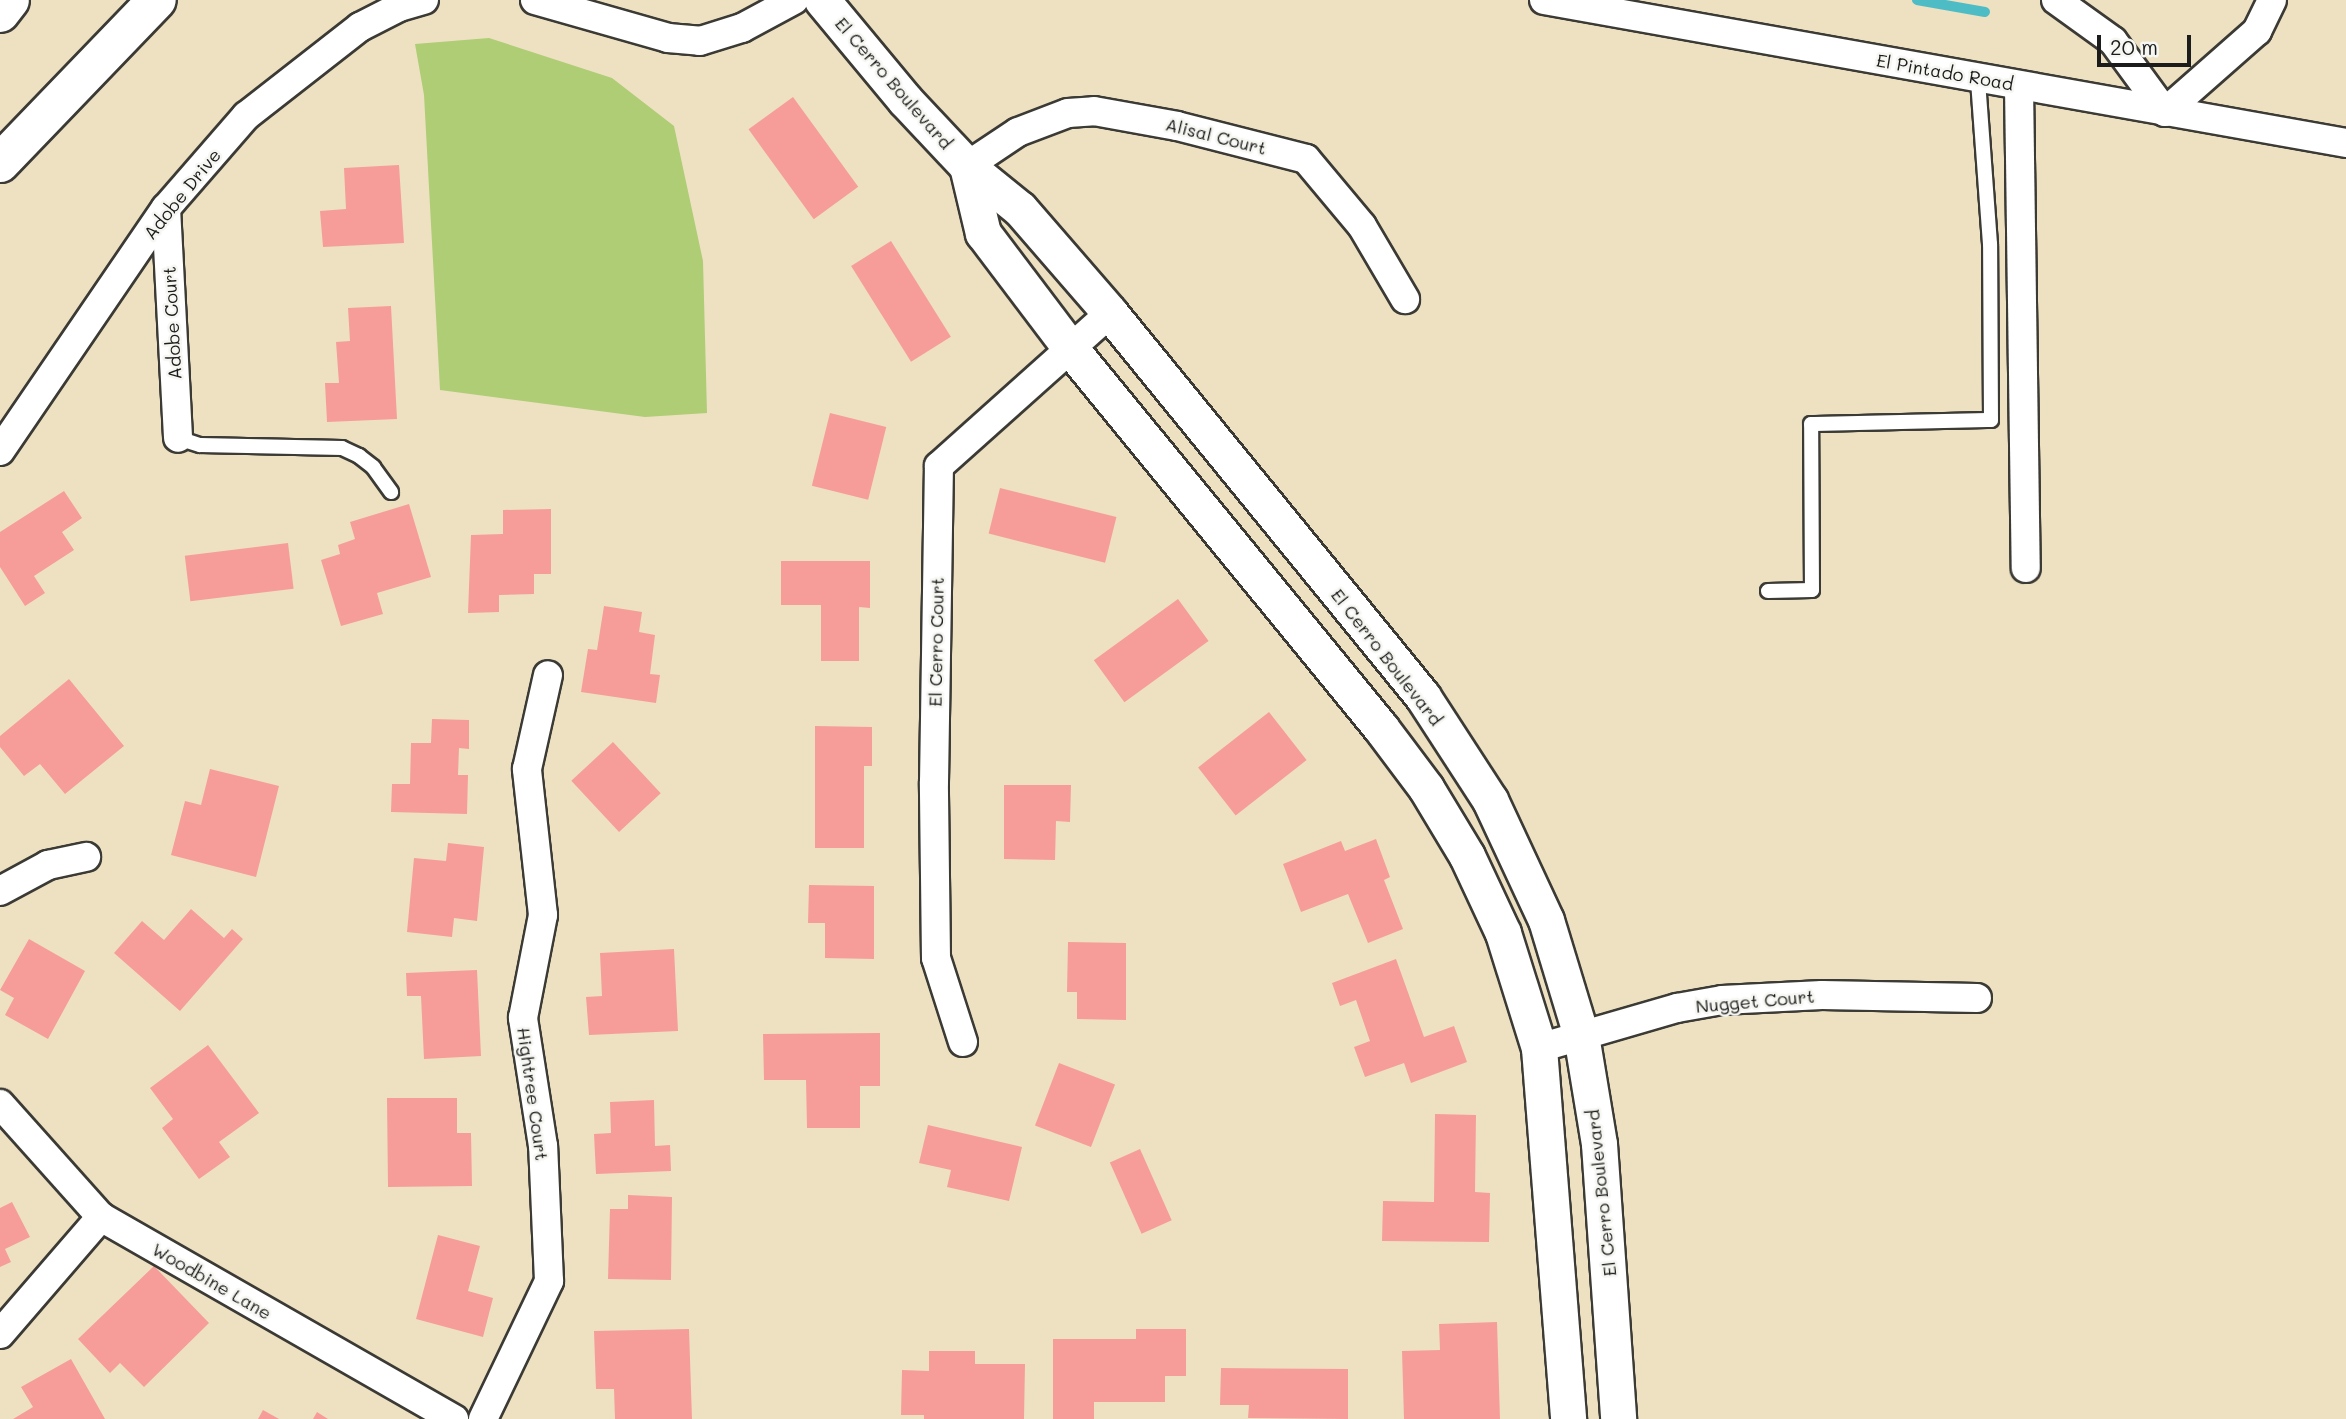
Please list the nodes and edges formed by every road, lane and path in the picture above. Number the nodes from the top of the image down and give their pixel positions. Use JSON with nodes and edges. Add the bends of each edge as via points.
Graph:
{"nodes":[{"id":1,"x":10,"y":0,"type":"edge"},
{"id":2,"x":157,"y":0,"type":"edge"},
{"id":3,"x":424,"y":0,"type":"edge"},
{"id":4,"x":536,"y":0,"type":"edge"},
{"id":5,"x":794,"y":0,"type":"edge"},
{"id":6,"x":822,"y":0,"type":"edge"},
{"id":7,"x":1545,"y":0,"type":"edge"},
{"id":8,"x":2056,"y":0,"type":"edge"},
{"id":9,"x":2272,"y":0,"type":"edge"},
{"id":10,"x":0,"y":13,"type":"edge"},
{"id":11,"x":1978,"y":79,"type":"junction"},
{"id":12,"x":2019,"y":86,"type":"junction"},
{"id":13,"x":2165,"y":112,"type":"junction"},
{"id":14,"x":2346,"y":143,"type":"edge"},
{"id":15,"x":0,"y":163,"type":"edge"},
{"id":16,"x":967,"y":166,"type":"junction"},
{"id":17,"x":166,"y":208,"type":"junction"},
{"id":18,"x":1405,"y":299,"type":"dead end"},
{"id":19,"x":1110,"y":313,"type":"junction"},
{"id":20,"x":1070,"y":348,"type":"junction"},
{"id":21,"x":178,"y":438,"type":"joint"},
{"id":22,"x":0,"y":452,"type":"edge"},
{"id":23,"x":391,"y":492,"type":"dead end"},
{"id":24,"x":2026,"y":568,"type":"dead end"},
{"id":25,"x":1768,"y":591,"type":"dead end"},
{"id":26,"x":548,"y":675,"type":"dead end"},
{"id":27,"x":86,"y":857,"type":"dead end"},
{"id":28,"x":0,"y":891,"type":"edge"},
{"id":29,"x":1977,"y":998,"type":"dead end"},
{"id":30,"x":1581,"y":1035,"type":"junction"},
{"id":31,"x":963,"y":1042,"type":"dead end"},
{"id":32,"x":1539,"y":1048,"type":"junction"},
{"id":33,"x":0,"y":1104,"type":"edge"},
{"id":34,"x":101,"y":1217,"type":"junction"},
{"id":35,"x":0,"y":1334,"type":"edge"},
{"id":36,"x":454,"y":1419,"type":"edge"},
{"id":37,"x":483,"y":1419,"type":"edge"},
{"id":38,"x":1568,"y":1419,"type":"edge"},
{"id":39,"x":1618,"y":1419,"type":"edge"}],
"edges":[{"from":1,"to":10,"type":"highway"},
{"from":2,"to":15,"type":"highway"},
{"from":3,"to":17,"type":"street","name":"Adobe Drive","via":[[360,27],[246,116]]},
{"from":4,"to":5,"type":"street","via":[[668,38],[700,41],[742,28]]},
{"from":6,"to":16,"type":"street","name":"El Cerro Boulevard"},
{"from":7,"to":11,"type":"street","name":"El Pintado Road"},
{"from":8,"to":13,"type":"street","via":[[2113,41]]},
{"from":9,"to":13,"type":"street","via":[[2258,31]]},
{"from":11,"to":12,"type":"street","name":"El Pintado Road"},
{"from":11,"to":25,"type":"lane","via":[[1990,244],[1991,420],[1811,424],[1812,590]]},
{"from":12,"to":13,"type":"street","name":"El Pintado Road"},
{"from":12,"to":24,"type":"street"},
{"from":13,"to":14,"type":"street","name":"El Pintado Road"},
{"from":16,"to":18,"type":"street","name":"Alisal Court","via":[[1017,132],[1068,113],[1094,111],[1177,126],[1306,159],[1362,226]]},
{"from":16,"to":19,"type":"street","name":"El Cerro Boulevard","via":[[1020,209]]},
{"from":16,"to":20,"type":"street","name":"El Cerro Boulevard","via":[[983,233]]},
{"from":17,"to":21,"type":"street","name":"Adobe Court"},
{"from":17,"to":22,"type":"street","name":"Adobe Drive"},
{"from":19,"to":20,"type":"street","name":"El Cerro Court"},
{"from":19,"to":30,"type":"street","name":"El Cerro Boulevard","via":[[1423,697],[1483,788],[1546,920]]},
{"from":20,"to":31,"type":"street","name":"El Cerro Court","via":[[939,466],[936,958]]},
{"from":20,"to":32,"type":"street","name":"El Cerro Boulevard","via":[[1426,788],[1503,933]]},
{"from":21,"to":23,"type":"lane","via":[[200,445],[342,448],[373,467]]},
{"from":26,"to":37,"type":"street","name":"Hightree Court","via":[[527,769],[543,915],[523,1018],[543,1146],[549,1281]]},
{"from":27,"to":28,"type":"street","via":[[48,865]]},
{"from":29,"to":30,"type":"street","name":"Nugget Court","via":[[1822,995],[1722,1000]]},
{"from":30,"to":32,"type":"street","name":"Nugget Court"},
{"from":30,"to":39,"type":"street","name":"El Cerro Boulevard","via":[[1599,1144]]},
{"from":32,"to":38,"type":"street","name":"El Cerro Boulevard"},
{"from":33,"to":34,"type":"street","name":"Woodbine Lane"},
{"from":34,"to":35,"type":"street"},
{"from":34,"to":36,"type":"street","name":"Woodbine Lane"}]}
